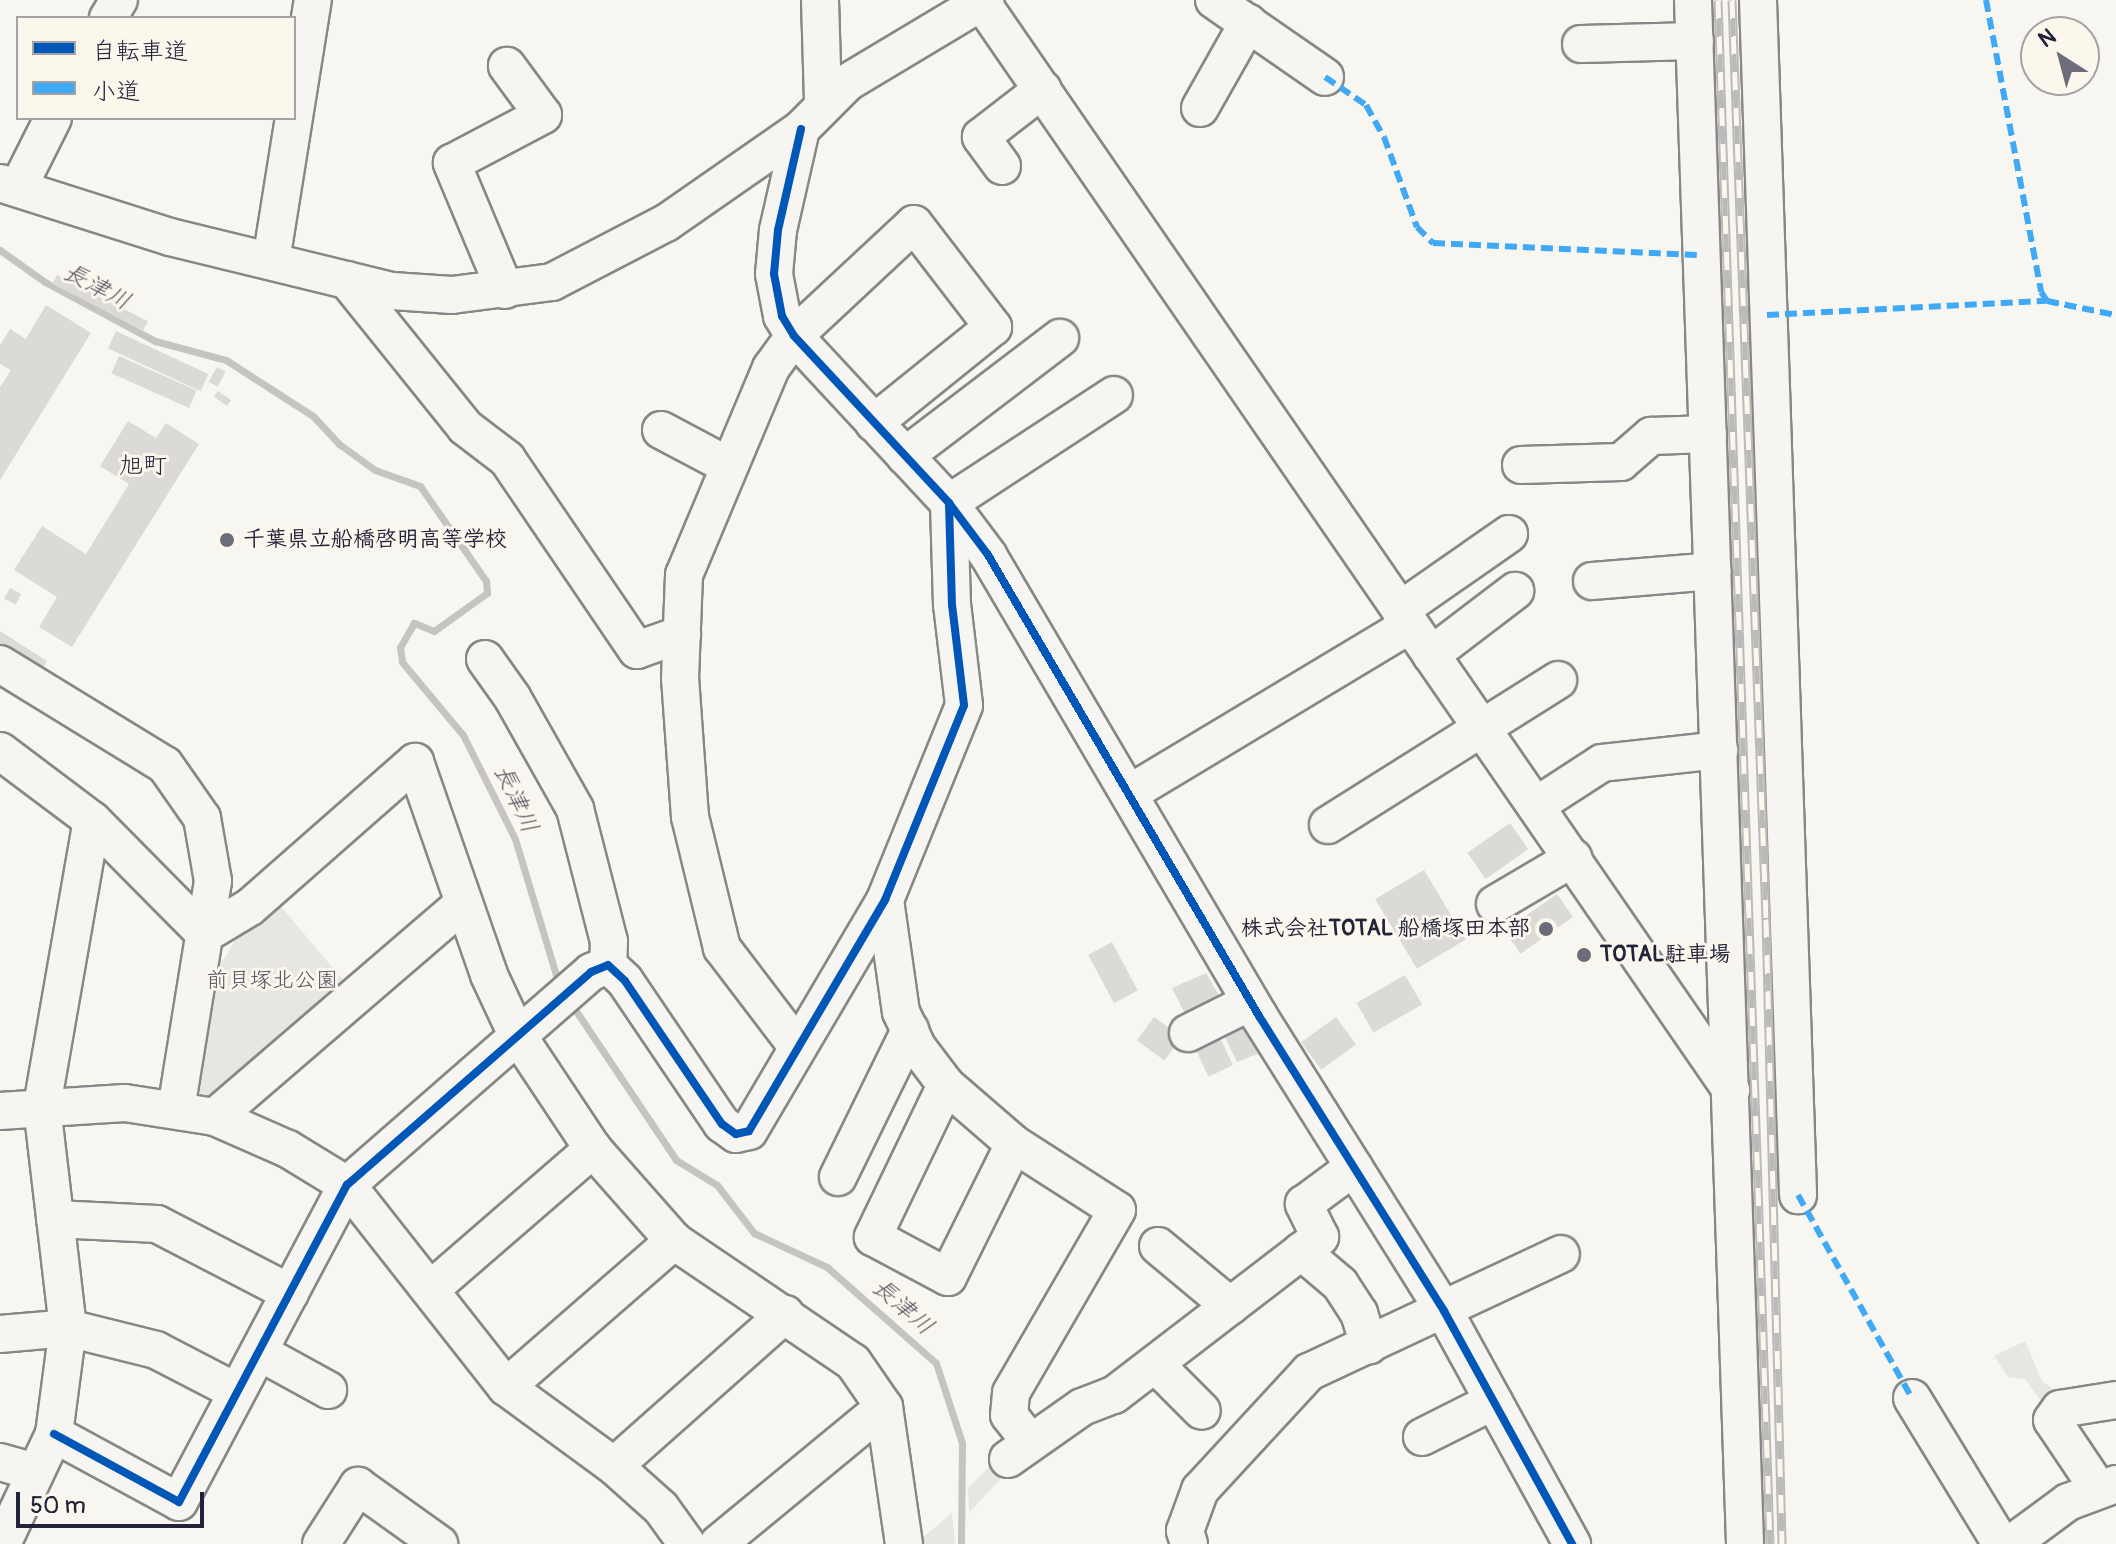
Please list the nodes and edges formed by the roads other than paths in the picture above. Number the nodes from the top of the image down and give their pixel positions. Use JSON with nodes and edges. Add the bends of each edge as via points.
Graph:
{"nodes":[{"id":1,"x":313,"y":0,"type":"edge"},
{"id":2,"x":820,"y":0,"type":"edge"},
{"id":3,"x":982,"y":0,"type":"edge"},
{"id":4,"x":1214,"y":0,"type":"edge"},
{"id":5,"x":1693,"y":0,"type":"edge"},
{"id":6,"x":1758,"y":0,"type":"edge"},
{"id":7,"x":1248,"y":23,"type":"junction"},
{"id":8,"x":1695,"y":41,"type":"junction"},
{"id":9,"x":1581,"y":44,"type":"dead end"},
{"id":10,"x":507,"y":66,"type":"dead end"},
{"id":11,"x":1325,"y":77,"type":"dead end"},
{"id":12,"x":1043,"y":89,"type":"junction"},
{"id":13,"x":296,"y":106,"type":"edge"},
{"id":14,"x":1200,"y":108,"type":"dead end"},
{"id":15,"x":812,"y":116,"type":"junction"},
{"id":16,"x":52,"y":120,"type":"edge"},
{"id":17,"x":294,"y":120,"type":"edge"},
{"id":18,"x":1002,"y":166,"type":"dead end"},
{"id":19,"x":9,"y":185,"type":"edge"},
{"id":20,"x":271,"y":261,"type":"junction"},
{"id":21,"x":347,"y":280,"type":"junction"},
{"id":22,"x":505,"y":290,"type":"junction"},
{"id":23,"x":794,"y":336,"type":"junction"},
{"id":24,"x":1060,"y":338,"type":"dead end"},
{"id":25,"x":1114,"y":395,"type":"dead end"},
{"id":26,"x":874,"y":423,"type":"junction"},
{"id":27,"x":661,"y":430,"type":"dead end"},
{"id":28,"x":1708,"y":434,"type":"junction"},
{"id":29,"x":905,"y":456,"type":"junction"},
{"id":30,"x":727,"y":465,"type":"junction"},
{"id":31,"x":1521,"y":465,"type":"dead end"},
{"id":32,"x":949,"y":503,"type":"junction"},
{"id":33,"x":1509,"y":534,"type":"dead end"},
{"id":34,"x":1713,"y":571,"type":"junction"},
{"id":35,"x":1592,"y":581,"type":"dead end"},
{"id":36,"x":1515,"y":591,"type":"dead end"},
{"id":37,"x":1405,"y":617,"type":"junction"},
{"id":38,"x":682,"y":634,"type":"junction"},
{"id":39,"x":1431,"y":655,"type":"junction"},
{"id":40,"x":485,"y":659,"type":"dead end"},
{"id":41,"x":0,"y":664,"type":"edge"},
{"id":42,"x":1558,"y":680,"type":"dead end"},
{"id":43,"x":1485,"y":730,"type":"junction"},
{"id":44,"x":1719,"y":750,"type":"junction"},
{"id":45,"x":0,"y":751,"type":"edge"},
{"id":46,"x":1130,"y":793,"type":"junction"},
{"id":47,"x":1537,"y":805,"type":"junction"},
{"id":48,"x":92,"y":820,"type":"junction"},
{"id":49,"x":1328,"y":825,"type":"dead end"},
{"id":50,"x":1573,"y":858,"type":"junction"},
{"id":51,"x":885,"y":900,"type":"junction"},
{"id":52,"x":464,"y":903,"type":"junction"},
{"id":53,"x":1495,"y":904,"type":"dead end"},
{"id":54,"x":205,"y":934,"type":"junction"},
{"id":55,"x":608,"y":965,"type":"junction"},
{"id":56,"x":1250,"y":1002,"type":"junction"},
{"id":57,"x":910,"y":1030,"type":"junction"},
{"id":58,"x":516,"y":1033,"type":"junction"},
{"id":59,"x":1188,"y":1033,"type":"dead end"},
{"id":60,"x":796,"y":1045,"type":"junction"},
{"id":61,"x":946,"y":1085,"type":"junction"},
{"id":62,"x":1731,"y":1090,"type":"junction"},
{"id":63,"x":42,"y":1106,"type":"junction"},
{"id":64,"x":176,"y":1109,"type":"junction"},
{"id":65,"x":0,"y":1111,"type":"edge"},
{"id":66,"x":215,"y":1117,"type":"junction"},
{"id":67,"x":1014,"y":1144,"type":"junction"},
{"id":68,"x":593,"y":1149,"type":"junction"},
{"id":69,"x":1354,"y":1167,"type":"junction"},
{"id":70,"x":838,"y":1177,"type":"dead end"},
{"id":71,"x":347,"y":1185,"type":"junction"},
{"id":72,"x":1798,"y":1195,"type":"dead end"},
{"id":73,"x":55,"y":1219,"type":"junction"},
{"id":74,"x":674,"y":1241,"type":"junction"},
{"id":75,"x":1158,"y":1246,"type":"dead end"},
{"id":76,"x":1301,"y":1251,"type":"junction"},
{"id":77,"x":1561,"y":1254,"type":"dead end"},
{"id":78,"x":430,"y":1290,"type":"junction"},
{"id":79,"x":290,"y":1293,"type":"junction"},
{"id":80,"x":1230,"y":1306,"type":"junction"},
{"id":81,"x":1444,"y":1311,"type":"junction"},
{"id":82,"x":785,"y":1314,"type":"junction"},
{"id":83,"x":68,"y":1328,"type":"junction"},
{"id":84,"x":0,"y":1334,"type":"edge"},
{"id":85,"x":1369,"y":1345,"type":"junction"},
{"id":86,"x":259,"y":1352,"type":"junction"},
{"id":87,"x":1155,"y":1364,"type":"junction"},
{"id":88,"x":506,"y":1387,"type":"junction"},
{"id":89,"x":328,"y":1390,"type":"dead end"},
{"id":90,"x":237,"y":1392,"type":"junction"},
{"id":91,"x":1912,"y":1398,"type":"dead end"},
{"id":92,"x":2116,"y":1400,"type":"edge"},
{"id":93,"x":1494,"y":1401,"type":"junction"},
{"id":94,"x":884,"y":1407,"type":"junction"},
{"id":95,"x":1202,"y":1411,"type":"dead end"},
{"id":96,"x":54,"y":1434,"type":"junction"},
{"id":97,"x":1422,"y":1437,"type":"dead end"},
{"id":98,"x":0,"y":1462,"type":"edge"},
{"id":99,"x":614,"y":1466,"type":"junction"},
{"id":100,"x":34,"y":1472,"type":"junction"},
{"id":101,"x":2108,"y":1487,"type":"edge"},
{"id":102,"x":2,"y":1544,"type":"edge"},
{"id":103,"x":321,"y":1544,"type":"edge"},
{"id":104,"x":439,"y":1544,"type":"edge"},
{"id":105,"x":687,"y":1544,"type":"edge"},
{"id":106,"x":718,"y":1544,"type":"edge"},
{"id":107,"x":904,"y":1544,"type":"edge"},
{"id":108,"x":1189,"y":1544,"type":"edge"},
{"id":109,"x":1572,"y":1544,"type":"edge"},
{"id":110,"x":1745,"y":1544,"type":"edge"},
{"id":111,"x":2001,"y":1544,"type":"edge"},
{"id":112,"x":2011,"y":1544,"type":"edge"}],
"edges":[{"from":1,"to":13,"type":"street"},
{"from":2,"to":15,"type":"street"},
{"from":3,"to":12,"type":"street"},
{"from":3,"to":15,"type":"street","via":[[848,82]]},
{"from":4,"to":7,"type":"street"},
{"from":5,"to":8,"type":"street"},
{"from":6,"to":72,"type":"street"},
{"from":7,"to":11,"type":"street"},
{"from":7,"to":14,"type":"street"},
{"from":8,"to":9,"type":"street"},
{"from":8,"to":28,"type":"street"},
{"from":10,"to":22,"type":"street","via":[[543,115],[452,163]]},
{"from":12,"to":18,"type":"street","via":[[981,137]]},
{"from":12,"to":37,"type":"street"},
{"from":15,"to":22,"type":"street","via":[[666,223],[608,256],[552,282]]},
{"from":15,"to":23,"type":"street","via":[[774,274],[782,316]]},
{"from":16,"to":19,"type":"street"},
{"from":17,"to":20,"type":"street"},
{"from":19,"to":20,"type":"street","via":[[170,237]]},
{"from":20,"to":21,"type":"street"},
{"from":21,"to":22,"type":"street","via":[[392,291],[452,295]]},
{"from":21,"to":38,"type":"street","via":[[465,427],[507,459],[637,650]]},
{"from":23,"to":26,"type":"street"},
{"from":23,"to":26,"type":"street","via":[[914,224],[993,327]]},
{"from":23,"to":30,"type":"street","via":[[771,368]]},
{"from":24,"to":29,"type":"street"},
{"from":25,"to":32,"type":"street"},
{"from":26,"to":29,"type":"street"},
{"from":27,"to":30,"type":"street"},
{"from":28,"to":31,"type":"street","via":[[1651,436],[1621,462]]},
{"from":28,"to":34,"type":"street"},
{"from":29,"to":32,"type":"street"},
{"from":30,"to":38,"type":"street","via":[[684,575]]},
{"from":32,"to":46,"type":"street","via":[[988,555]]},
{"from":32,"to":51,"type":"street","via":[[952,605],[964,705]]},
{"from":33,"to":37,"type":"street"},
{"from":34,"to":35,"type":"street"},
{"from":34,"to":44,"type":"street"},
{"from":36,"to":39,"type":"street"},
{"from":37,"to":39,"type":"street"},
{"from":37,"to":46,"type":"street"},
{"from":38,"to":60,"type":"street","via":[[690,817],[722,948]]},
{"from":39,"to":43,"type":"street"},
{"from":40,"to":55,"type":"street","via":[[575,809],[609,941]]},
{"from":41,"to":54,"type":"street","via":[[165,765],[202,818],[213,881]]},
{"from":42,"to":43,"type":"street"},
{"from":43,"to":47,"type":"street"},
{"from":43,"to":49,"type":"street"},
{"from":44,"to":47,"type":"street","via":[[1602,763]]},
{"from":44,"to":62,"type":"street"},
{"from":45,"to":48,"type":"street"},
{"from":46,"to":56,"type":"street"},
{"from":47,"to":50,"type":"street"},
{"from":48,"to":54,"type":"street"},
{"from":48,"to":63,"type":"street"},
{"from":50,"to":53,"type":"street"},
{"from":50,"to":62,"type":"street"},
{"from":51,"to":57,"type":"street","via":[[901,1012]]},
{"from":51,"to":60,"type":"street"},
{"from":52,"to":54,"type":"street","via":[[415,762],[250,907]]},
{"from":52,"to":58,"type":"street"},
{"from":52,"to":66,"type":"street"},
{"from":54,"to":64,"type":"street"},
{"from":55,"to":58,"type":"street","via":[[591,972]]},
{"from":55,"to":60,"type":"street","via":[[625,981],[722,1124],[736,1134],[749,1131]]},
{"from":56,"to":59,"type":"street"},
{"from":56,"to":69,"type":"street"},
{"from":57,"to":61,"type":"street"},
{"from":57,"to":70,"type":"street"},
{"from":58,"to":68,"type":"street"},
{"from":58,"to":71,"type":"street"},
{"from":61,"to":67,"type":"street"},
{"from":61,"to":67,"type":"street","via":[[873,1237],[948,1277]]},
{"from":62,"to":110,"type":"street"},
{"from":63,"to":64,"type":"street","via":[[125,1103]]},
{"from":63,"to":65,"type":"street"},
{"from":63,"to":73,"type":"street"},
{"from":64,"to":66,"type":"street"},
{"from":66,"to":71,"type":"street","via":[[288,1149]]},
{"from":67,"to":87,"type":"street","via":[[1117,1210],[1011,1393],[1009,1415],[1019,1450],[1082,1407],[1114,1395]]},
{"from":68,"to":74,"type":"street"},
{"from":68,"to":78,"type":"street"},
{"from":69,"to":76,"type":"street","via":[[1304,1204],[1320,1237]]},
{"from":69,"to":81,"type":"street"},
{"from":71,"to":78,"type":"street"},
{"from":71,"to":79,"type":"street"},
{"from":73,"to":79,"type":"street","via":[[157,1224]]},
{"from":73,"to":83,"type":"street"},
{"from":74,"to":82,"type":"street"},
{"from":74,"to":88,"type":"street"},
{"from":75,"to":80,"type":"street"},
{"from":76,"to":80,"type":"street"},
{"from":76,"to":85,"type":"street","via":[[1340,1284],[1359,1313]]},
{"from":77,"to":81,"type":"street"},
{"from":78,"to":88,"type":"street"},
{"from":79,"to":86,"type":"street"},
{"from":80,"to":87,"type":"street"},
{"from":81,"to":85,"type":"street"},
{"from":81,"to":93,"type":"street"},
{"from":82,"to":94,"type":"street","via":[[853,1362]]},
{"from":82,"to":99,"type":"street"},
{"from":83,"to":84,"type":"street"},
{"from":83,"to":90,"type":"street","via":[[156,1350]]},
{"from":83,"to":96,"type":"street"},
{"from":85,"to":108,"type":"street","via":[[1309,1372],[1200,1490],[1185,1531]]},
{"from":86,"to":89,"type":"street"},
{"from":86,"to":90,"type":"street"},
{"from":87,"to":95,"type":"street"},
{"from":88,"to":99,"type":"street"},
{"from":90,"to":96,"type":"street","via":[[179,1502]]},
{"from":91,"to":111,"type":"street"},
{"from":92,"to":101,"type":"street","via":[[2060,1409],[2052,1420]]},
{"from":93,"to":97,"type":"street"},
{"from":93,"to":109,"type":"street"},
{"from":94,"to":106,"type":"street"},
{"from":94,"to":107,"type":"street"},
{"from":96,"to":100,"type":"street"},
{"from":98,"to":100,"type":"street"},
{"from":99,"to":105,"type":"street","via":[[661,1508]]},
{"from":100,"to":102,"type":"street"},
{"from":101,"to":112,"type":"street","via":[[2068,1502]]},
{"from":103,"to":104,"type":"street","via":[[358,1486]]}]}
